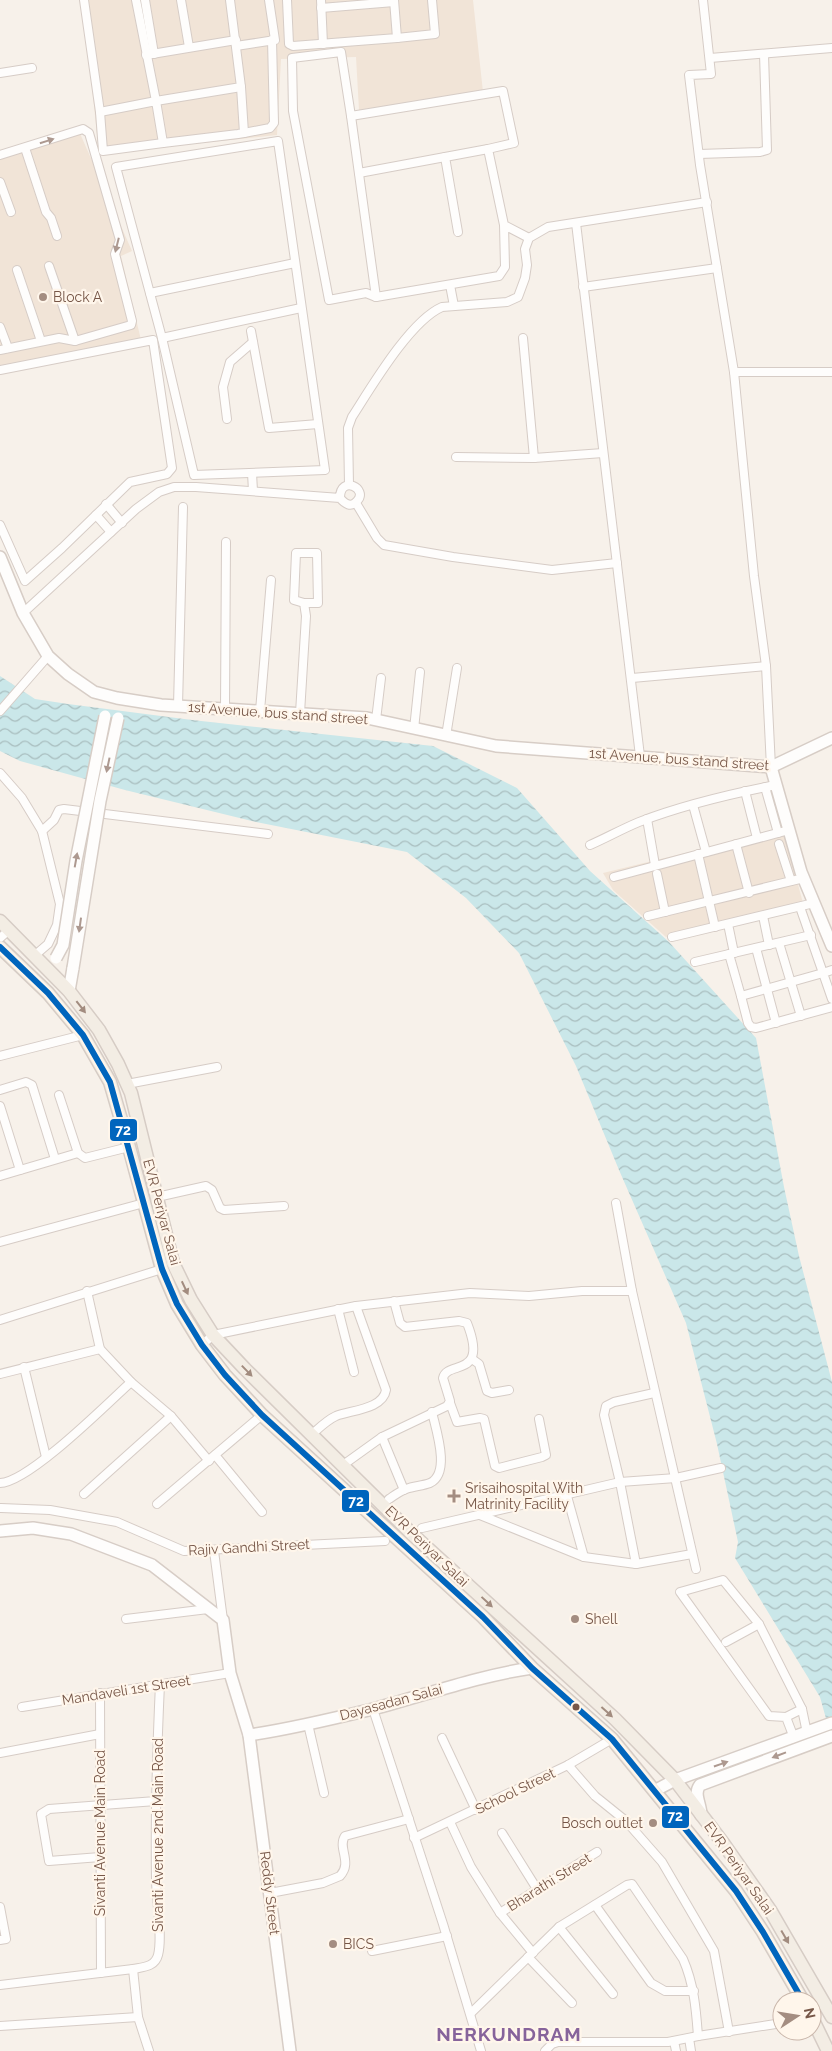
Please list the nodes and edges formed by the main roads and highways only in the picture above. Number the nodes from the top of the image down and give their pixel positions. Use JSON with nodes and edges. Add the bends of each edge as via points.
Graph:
{"nodes":[{"id":1,"x":3,"y":930,"type":"edge"},
{"id":2,"x":0,"y":947,"type":"edge"},
{"id":3,"x":687,"y":1797,"type":"junction"},
{"id":4,"x":669,"y":1810,"type":"junction"},
{"id":5,"x":796,"y":1991,"type":"edge"},
{"id":6,"x":831,"y":2015,"type":"edge"},
{"id":7,"x":822,"y":2039,"type":"edge"},
{"id":8,"x":828,"y":2051,"type":"edge"}],
"edges":[{"from":1,"to":3,"type":"main road","name":"EVR Periyar Salai","one_way":true,"via":[[46,967],[99,1030],[131,1093],[173,1263],[213,1335],[412,1534],[615,1719],[675,1780]]},
{"from":2,"to":4,"type":"main road","name":"EVR Periyar Salai","via":[[48,993],[82,1035],[110,1082],[162,1269],[176,1304],[225,1375],[262,1415],[483,1617],[532,1668],[612,1738]]},
{"from":3,"to":4,"type":"main road"},
{"from":3,"to":6,"type":"main road","name":"EVR Periyar Salai","one_way":true,"via":[[770,1910]]},
{"from":4,"to":5,"type":"main road","name":"EVR Periyar Salai","via":[[736,1891]]},
{"from":7,"to":8,"type":"main road"}]}
